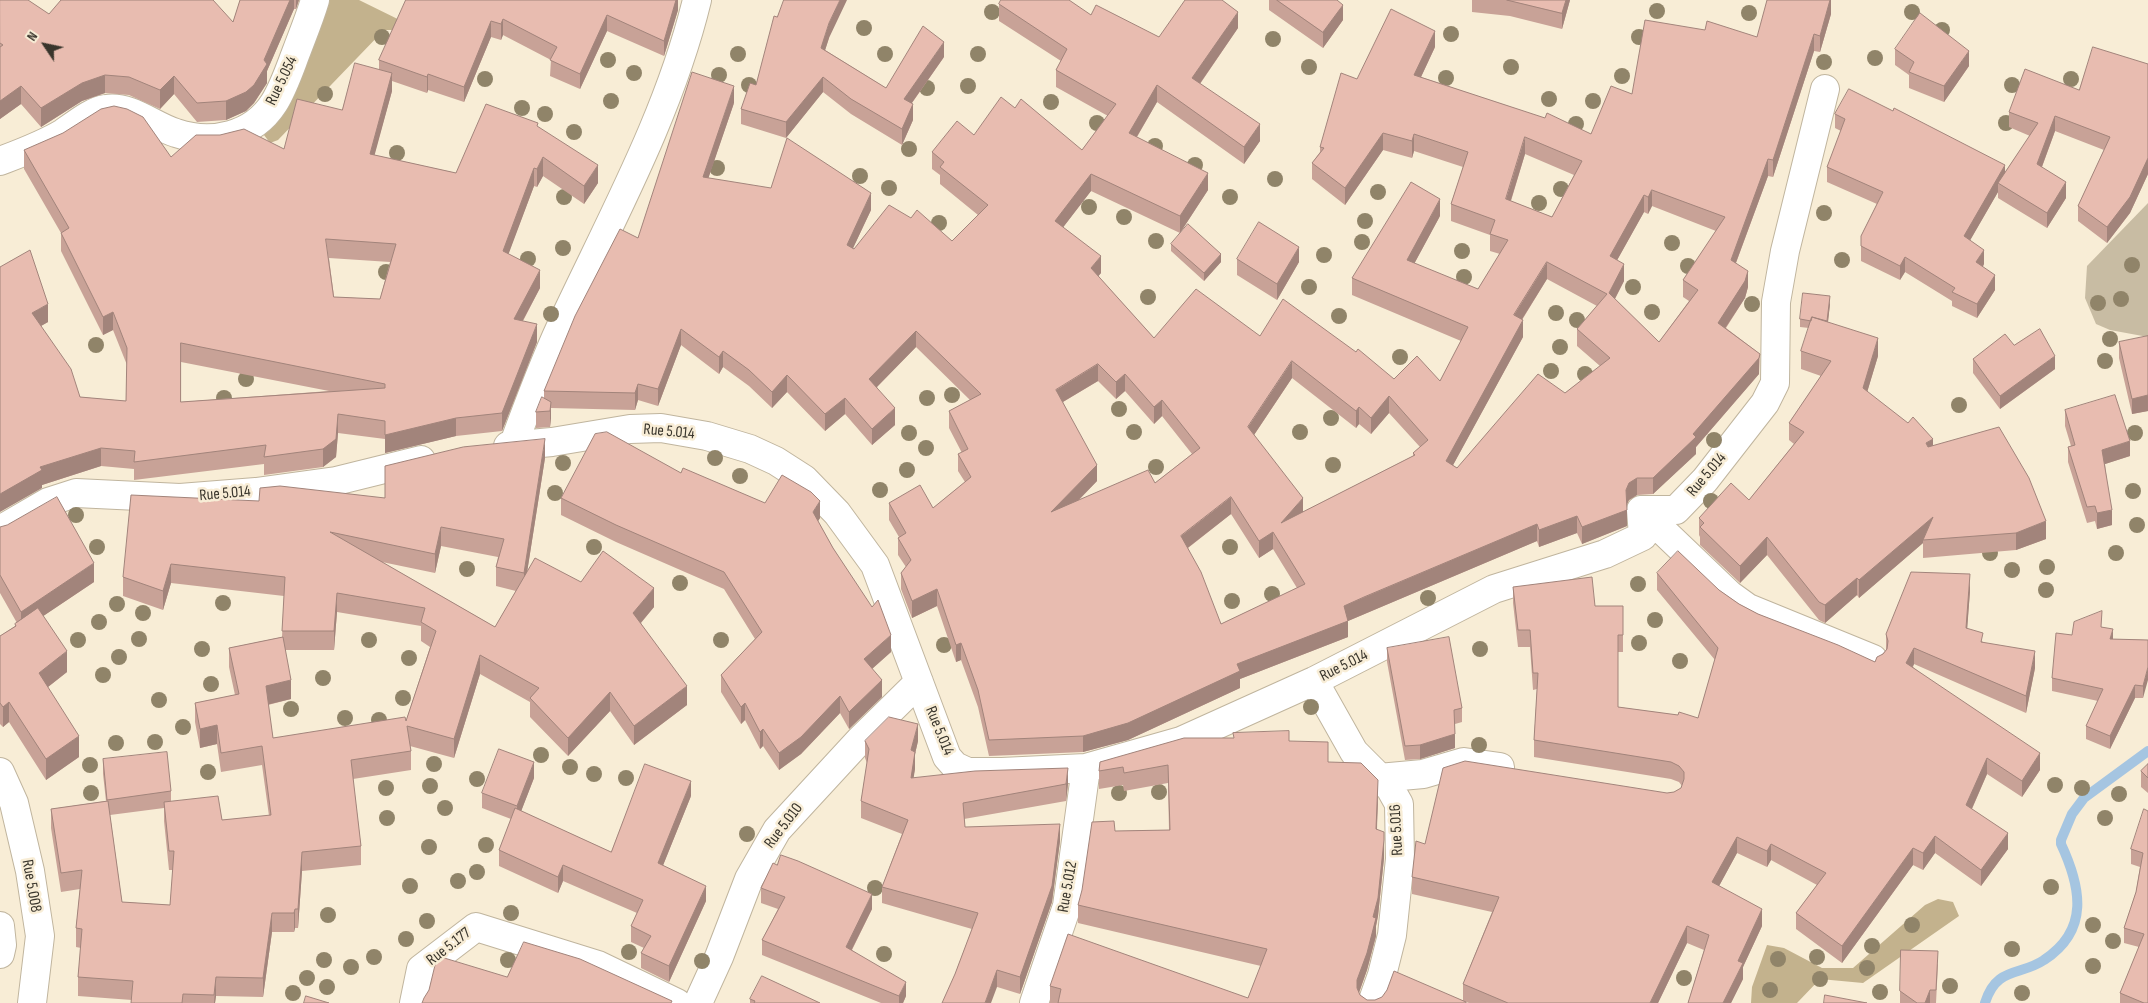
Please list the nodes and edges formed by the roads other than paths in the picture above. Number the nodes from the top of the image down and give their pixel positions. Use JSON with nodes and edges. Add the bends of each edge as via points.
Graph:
{"nodes":[{"id":1,"x":315,"y":0,"type":"edge"},
{"id":2,"x":697,"y":0,"type":"edge"},
{"id":3,"x":1825,"y":89,"type":"dead end"},
{"id":4,"x":0,"y":161,"type":"edge"},
{"id":5,"x":441,"y":455,"type":"edge"},
{"id":6,"x":1641,"y":510,"type":"junction"},
{"id":7,"x":0,"y":530,"type":"edge"},
{"id":8,"x":1873,"y":659,"type":"edge"},
{"id":9,"x":1314,"y":681,"type":"junction"},
{"id":10,"x":919,"y":682,"type":"junction"},
{"id":11,"x":1086,"y":768,"type":"junction"},
{"id":12,"x":1523,"y":771,"type":"edge"},
{"id":13,"x":0,"y":772,"type":"edge"},
{"id":14,"x":1379,"y":778,"type":"junction"},
{"id":15,"x":0,"y":926,"type":"edge"},
{"id":16,"x":0,"y":954,"type":"edge"},
{"id":17,"x":32,"y":1003,"type":"edge"},
{"id":18,"x":414,"y":1003,"type":"edge"},
{"id":19,"x":677,"y":1003,"type":"edge"},
{"id":20,"x":698,"y":1003,"type":"edge"},
{"id":21,"x":1034,"y":1003,"type":"edge"},
{"id":22,"x":1372,"y":1003,"type":"edge"}],
"edges":[{"from":1,"to":4,"type":"street","name":"Rue 5.054","via":[[274,104],[241,132],[223,138],[204,139],[171,132],[124,110],[104,109],[61,134]]},
{"from":2,"to":10,"type":"street","name":"Rue 5.014","via":[[687,42],[621,203],[536,383],[500,447],[630,429],[661,428],[707,436],[776,461],[804,479],[837,513],[876,566]]},
{"from":3,"to":6,"type":"street","name":"Rue 5.014","via":[[1785,251],[1776,302],[1775,384],[1705,480],[1676,510]]},
{"from":5,"to":7,"type":"street","name":"Rue 5.014","via":[[336,481],[256,492],[180,498],[76,493],[48,502]]},
{"from":6,"to":8,"type":"street","via":[[1748,608]]},
{"from":6,"to":9,"type":"street","name":"Rue 5.014","via":[[1643,536],[1605,554],[1494,589]]},
{"from":9,"to":11,"type":"street","name":"Rue 5.014","via":[[1181,741]]},
{"from":9,"to":14,"type":"street","name":"Rue 5.016","via":[[1354,752]]},
{"from":10,"to":11,"type":"street","name":"Rue 5.014","via":[[947,757],[955,766],[968,772]]},
{"from":10,"to":20,"type":"street","name":"Rue 5.010","via":[[777,830],[749,879]]},
{"from":11,"to":21,"type":"street","name":"Rue 5.012","via":[[1068,906]]},
{"from":12,"to":14,"type":"street","via":[[1464,762],[1423,774]]},
{"from":13,"to":17,"type":"street","name":"Rue 5.008","via":[[14,803],[30,871],[40,936]]},
{"from":14,"to":22,"type":"street","name":"Rue 5.016","via":[[1399,804],[1400,859],[1392,935]]},
{"from":15,"to":16,"type":"street"},
{"from":18,"to":19,"type":"street","name":"Rue 5.177","via":[[421,970],[476,927],[598,965]]}]}
